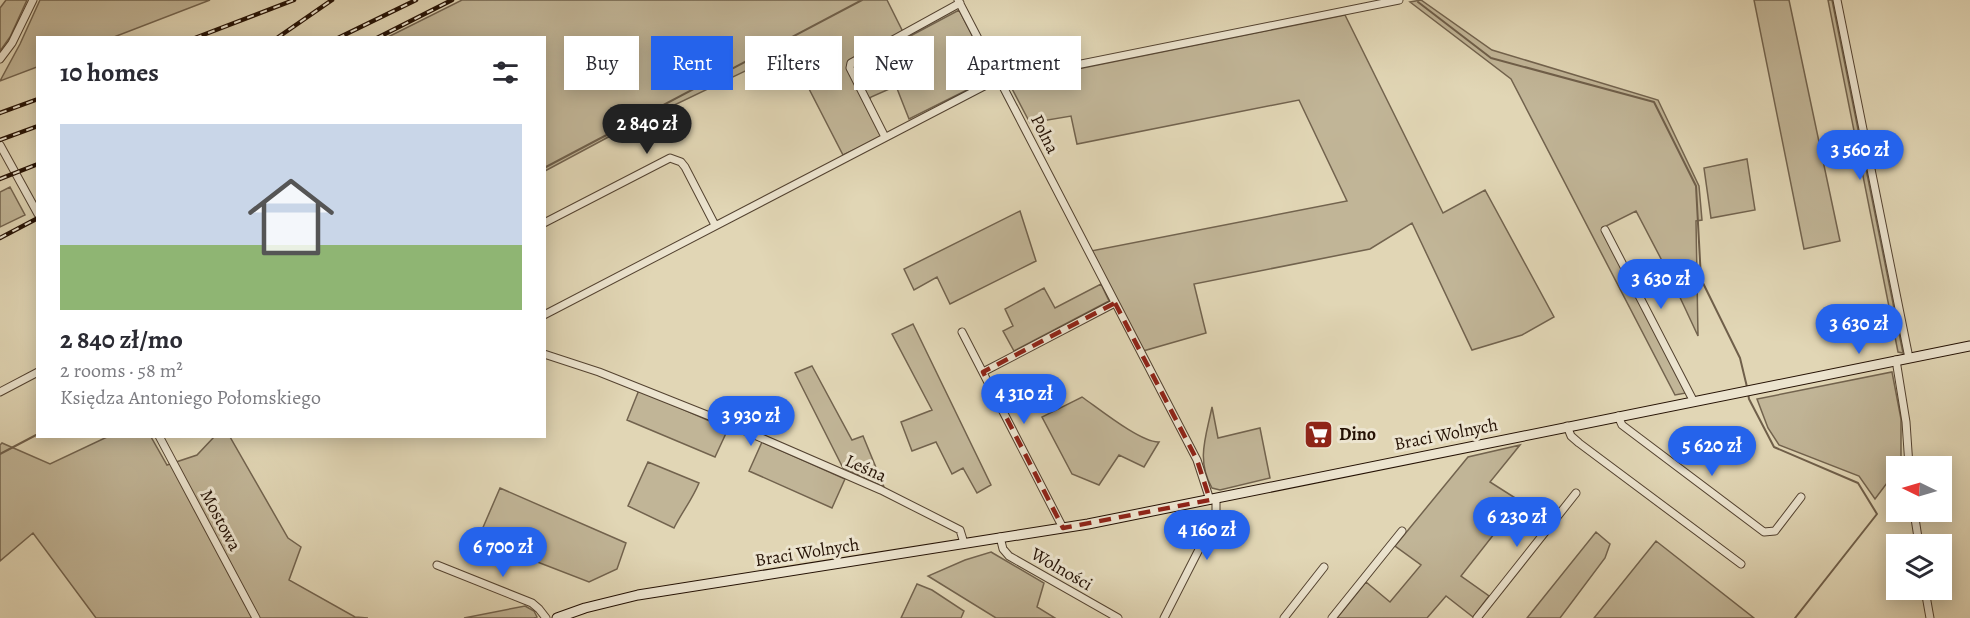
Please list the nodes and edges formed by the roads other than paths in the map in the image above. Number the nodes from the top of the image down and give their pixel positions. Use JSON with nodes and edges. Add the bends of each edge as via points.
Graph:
{"nodes":[{"id":1,"x":33,"y":0,"type":"edge"},
{"id":2,"x":1399,"y":0,"type":"edge"},
{"id":3,"x":1837,"y":0,"type":"edge"},
{"id":4,"x":959,"y":2,"type":"edge"},
{"id":5,"x":977,"y":36,"type":"edge"},
{"id":6,"x":0,"y":59,"type":"edge"},
{"id":7,"x":1081,"y":64,"type":"edge"},
{"id":8,"x":975,"y":90,"type":"edge"},
{"id":9,"x":1006,"y":90,"type":"edge"},
{"id":10,"x":885,"y":137,"type":"junction"},
{"id":11,"x":0,"y":145,"type":"edge"},
{"id":12,"x":36,"y":210,"type":"edge"},
{"id":13,"x":546,"y":222,"type":"edge"},
{"id":14,"x":715,"y":225,"type":"junction"},
{"id":15,"x":1605,"y":230,"type":"dead end"},
{"id":16,"x":1115,"y":303,"type":"junction"},
{"id":17,"x":546,"y":314,"type":"edge"},
{"id":18,"x":962,"y":332,"type":"dead end"},
{"id":19,"x":1970,"y":346,"type":"edge"},
{"id":20,"x":546,"y":355,"type":"edge"},
{"id":21,"x":1908,"y":358,"type":"junction"},
{"id":22,"x":1896,"y":360,"type":"junction"},
{"id":23,"x":983,"y":372,"type":"junction"},
{"id":24,"x":36,"y":373,"type":"edge"},
{"id":25,"x":0,"y":392,"type":"edge"},
{"id":26,"x":1694,"y":402,"type":"junction"},
{"id":27,"x":1618,"y":416,"type":"junction"},
{"id":28,"x":1567,"y":426,"type":"junction"},
{"id":29,"x":160,"y":438,"type":"edge"},
{"id":30,"x":1908,"y":456,"type":"edge"},
{"id":31,"x":1576,"y":493,"type":"dead end"},
{"id":32,"x":1801,"y":497,"type":"dead end"},
{"id":33,"x":1213,"y":499,"type":"junction"},
{"id":34,"x":1063,"y":528,"type":"junction"},
{"id":35,"x":1402,"y":531,"type":"dead end"},
{"id":36,"x":1000,"y":537,"type":"junction"},
{"id":37,"x":964,"y":543,"type":"junction"},
{"id":38,"x":1741,"y":564,"type":"dead end"},
{"id":39,"x":437,"y":565,"type":"dead end"},
{"id":40,"x":1324,"y":567,"type":"dead end"},
{"id":41,"x":1927,"y":600,"type":"edge"},
{"id":42,"x":256,"y":618,"type":"edge"},
{"id":43,"x":546,"y":618,"type":"edge"},
{"id":44,"x":557,"y":618,"type":"edge"},
{"id":45,"x":1119,"y":618,"type":"edge"},
{"id":46,"x":1164,"y":618,"type":"edge"},
{"id":47,"x":1284,"y":618,"type":"edge"},
{"id":48,"x":1332,"y":618,"type":"edge"},
{"id":49,"x":1477,"y":618,"type":"edge"},
{"id":50,"x":1930,"y":618,"type":"edge"}],
"edges":[{"from":1,"to":6,"type":"street"},
{"from":2,"to":7,"type":"street"},
{"from":3,"to":21,"type":"street"},
{"from":4,"to":5,"type":"street","name":"Polna"},
{"from":4,"to":10,"type":"street","via":[[851,63]]},
{"from":8,"to":10,"type":"street"},
{"from":9,"to":16,"type":"street","name":"Polna"},
{"from":10,"to":14,"type":"street"},
{"from":11,"to":12,"type":"street"},
{"from":13,"to":14,"type":"street","via":[[669,158],[685,167]]},
{"from":14,"to":17,"type":"street"},
{"from":15,"to":26,"type":"street"},
{"from":16,"to":23,"type":"street"},
{"from":16,"to":33,"type":"street","name":"Polna","via":[[1197,460]]},
{"from":18,"to":23,"type":"street"},
{"from":19,"to":21,"type":"main road","name":"Braci Wolnych"},
{"from":20,"to":37,"type":"street","name":"Leśna","via":[[667,399],[881,490],[960,530]]},
{"from":21,"to":22,"type":"main road","name":"Braci Wolnych"},
{"from":22,"to":26,"type":"main road","name":"Braci Wolnych"},
{"from":22,"to":30,"type":"street"},
{"from":23,"to":34,"type":"street"},
{"from":24,"to":25,"type":"street"},
{"from":26,"to":27,"type":"main road","name":"Braci Wolnych"},
{"from":27,"to":28,"type":"main road","name":"Braci Wolnych"},
{"from":27,"to":32,"type":"street","via":[[1622,425],[1764,532],[1775,531]]},
{"from":28,"to":33,"type":"main road","name":"Braci Wolnych"},
{"from":28,"to":38,"type":"street","via":[[1579,443]]},
{"from":29,"to":42,"type":"street","name":"Mostowa"},
{"from":31,"to":49,"type":"street"},
{"from":33,"to":34,"type":"main road","name":"Braci Wolnych"},
{"from":33,"to":46,"type":"street","via":[[1216,516]]},
{"from":34,"to":36,"type":"main road","name":"Braci Wolnych"},
{"from":35,"to":48,"type":"street"},
{"from":36,"to":37,"type":"main road","name":"Braci Wolnych"},
{"from":36,"to":45,"type":"street","name":"Wolności","via":[[1009,556]]},
{"from":37,"to":44,"type":"main road","name":"Braci Wolnych","via":[[630,597]]},
{"from":39,"to":43,"type":"street","via":[[532,603]]},
{"from":40,"to":47,"type":"street"},
{"from":41,"to":50,"type":"street"}]}
